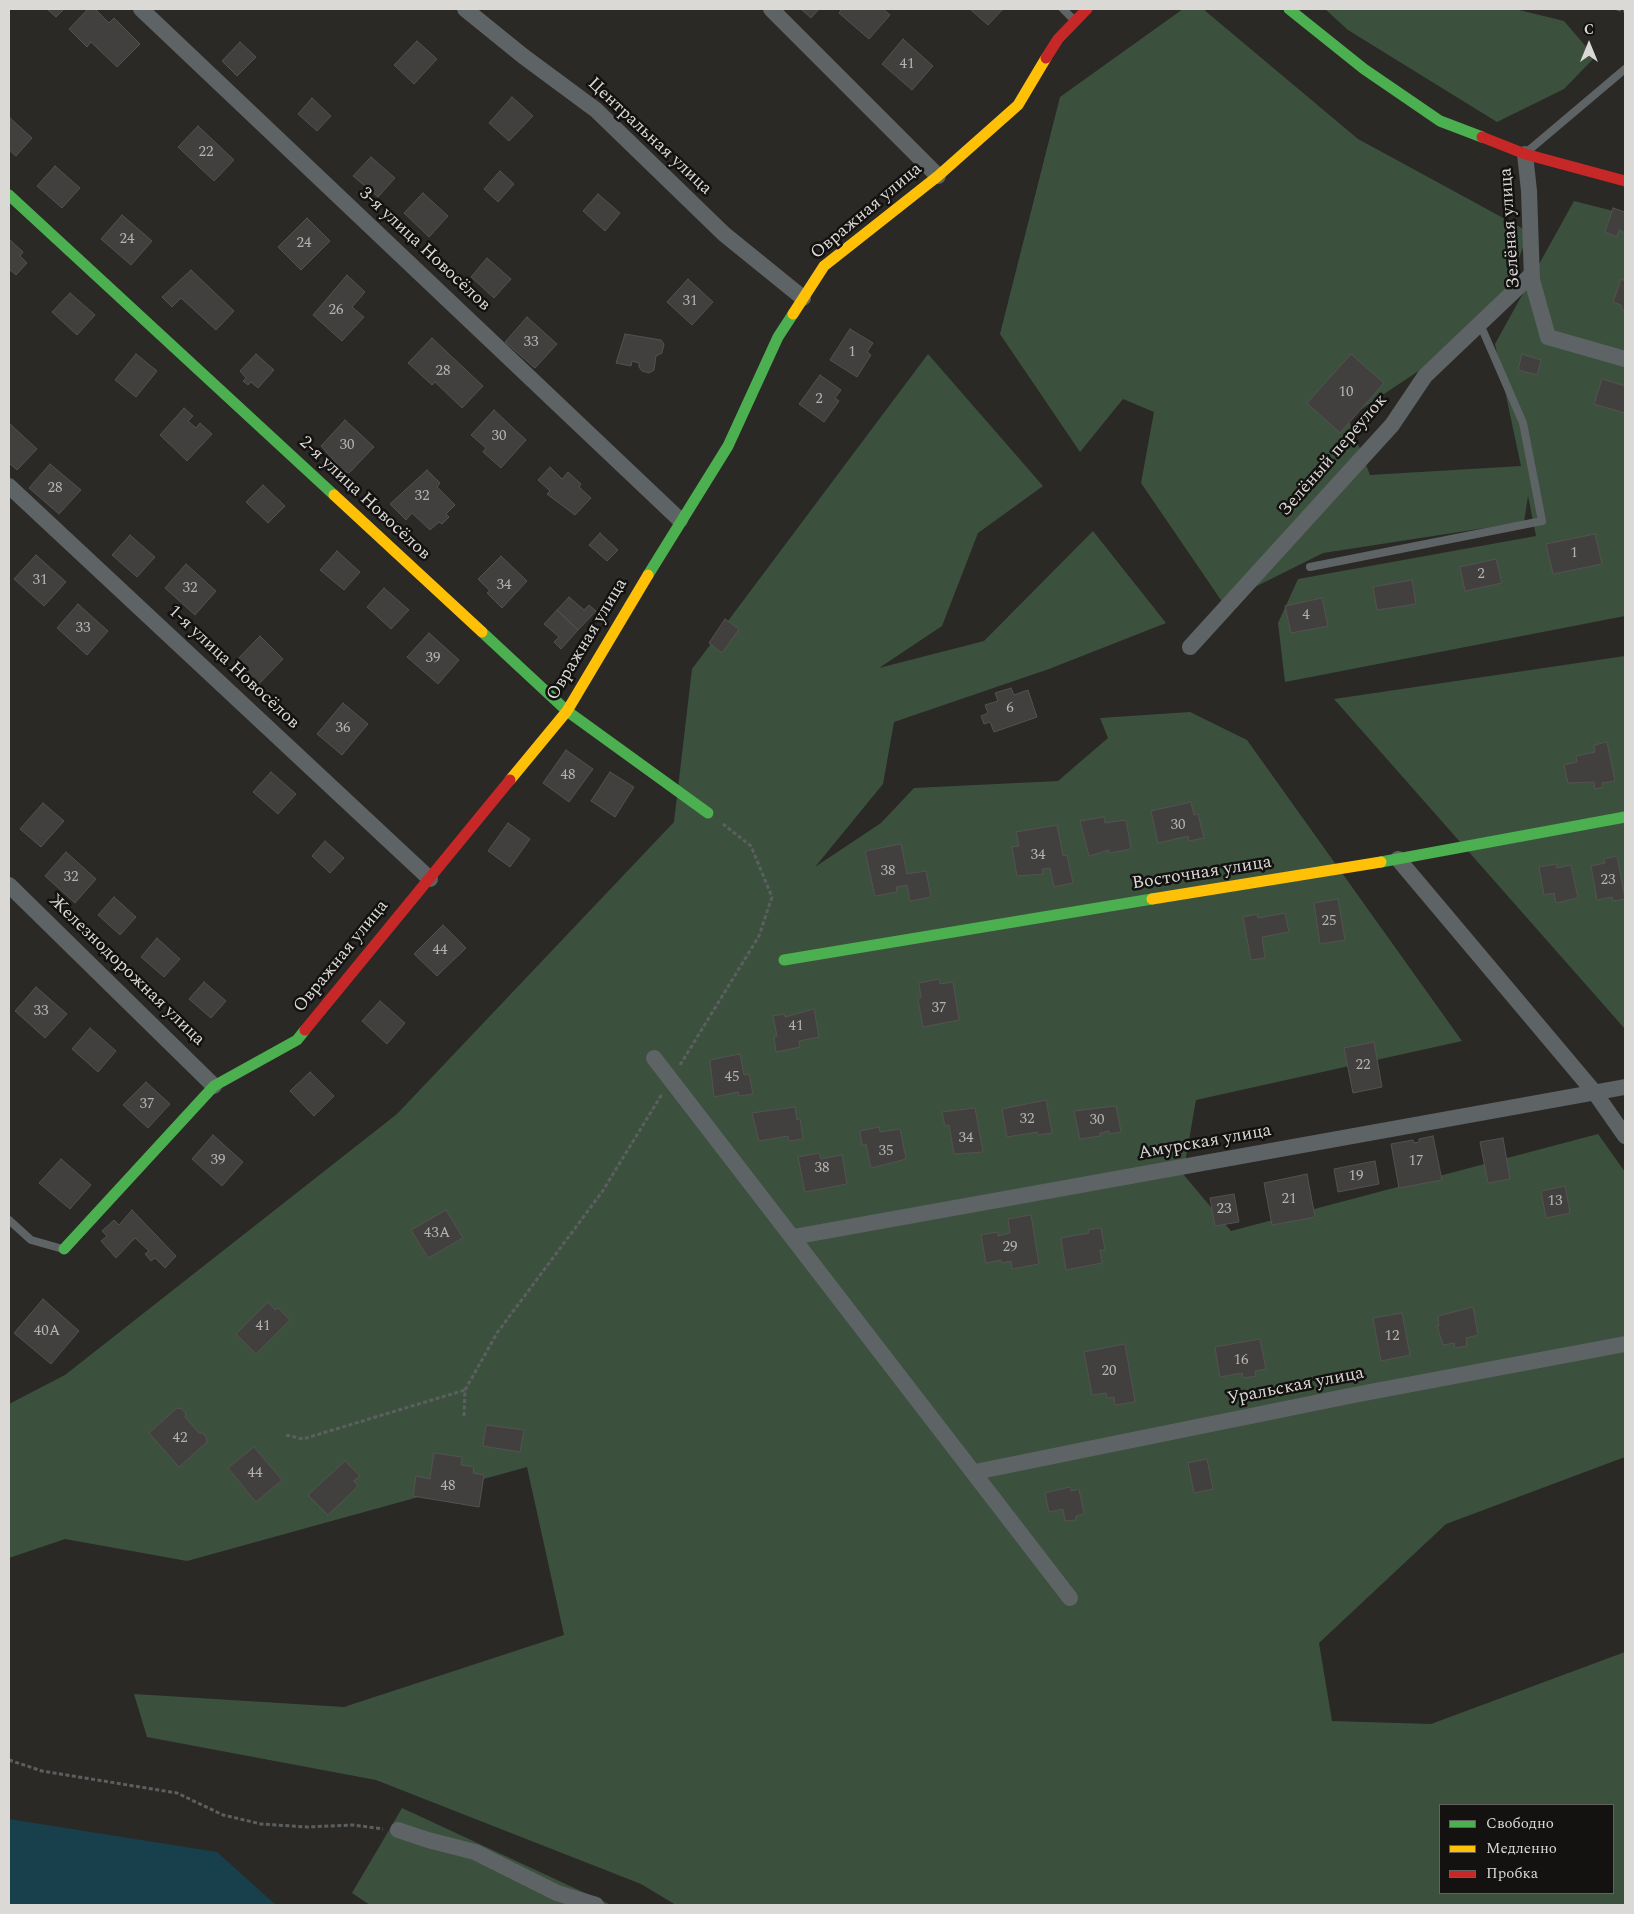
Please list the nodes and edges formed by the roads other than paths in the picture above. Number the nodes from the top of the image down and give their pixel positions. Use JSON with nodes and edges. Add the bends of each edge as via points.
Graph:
{"nodes":[{"id":1,"x":141,"y":9,"type":"edge"},
{"id":2,"x":465,"y":9,"type":"edge"},
{"id":3,"x":771,"y":9,"type":"edge"},
{"id":4,"x":1063,"y":9,"type":"edge"},
{"id":5,"x":1087,"y":9,"type":"edge"},
{"id":6,"x":1289,"y":9,"type":"edge"},
{"id":7,"x":1076,"y":22,"type":"junction"},
{"id":8,"x":1625,"y":69,"type":"edge"},
{"id":9,"x":1525,"y":154,"type":"junction"},
{"id":10,"x":938,"y":176,"type":"junction"},
{"id":11,"x":1625,"y":181,"type":"edge"},
{"id":12,"x":9,"y":195,"type":"edge"},
{"id":13,"x":1532,"y":274,"type":"junction"},
{"id":14,"x":803,"y":298,"type":"junction"},
{"id":15,"x":1480,"y":324,"type":"junction"},
{"id":16,"x":1625,"y":359,"type":"edge"},
{"id":17,"x":9,"y":486,"type":"edge"},
{"id":18,"x":680,"y":520,"type":"junction"},
{"id":19,"x":1310,"y":567,"type":"dead end"},
{"id":20,"x":1190,"y":647,"type":"dead end"},
{"id":21,"x":567,"y":711,"type":"junction"},
{"id":22,"x":708,"y":813,"type":"road end"},
{"id":23,"x":1625,"y":817,"type":"edge"},
{"id":24,"x":1398,"y":860,"type":"junction"},
{"id":25,"x":430,"y":879,"type":"junction"},
{"id":26,"x":9,"y":885,"type":"edge"},
{"id":27,"x":784,"y":960,"type":"dead end"},
{"id":28,"x":654,"y":1058,"type":"dead end"},
{"id":29,"x":214,"y":1086,"type":"junction"},
{"id":30,"x":1625,"y":1087,"type":"edge"},
{"id":31,"x":1595,"y":1093,"type":"junction"},
{"id":32,"x":1625,"y":1136,"type":"edge"},
{"id":33,"x":9,"y":1220,"type":"edge"},
{"id":34,"x":792,"y":1237,"type":"junction"},
{"id":35,"x":64,"y":1249,"type":"joint"},
{"id":36,"x":1625,"y":1344,"type":"edge"},
{"id":37,"x":974,"y":1472,"type":"junction"},
{"id":38,"x":1070,"y":1598,"type":"dead end"},
{"id":39,"x":398,"y":1830,"type":"road end"},
{"id":40,"x":596,"y":1905,"type":"edge"}],
"edges":[{"from":1,"to":18,"type":"street","name":"3-я улица Новосёлов"},
{"from":2,"to":14,"type":"street","name":"Центральная улица","via":[[596,110],[724,234]]},
{"from":3,"to":10,"type":"street"},
{"from":4,"to":7,"type":"lane"},
{"from":5,"to":7,"type":"street","name":"Овражная улица"},
{"from":6,"to":9,"type":"street","via":[[1364,69],[1440,122]]},
{"from":7,"to":10,"type":"street","name":"Овражная улица","via":[[1058,39],[1018,105]]},
{"from":8,"to":9,"type":"lane"},
{"from":9,"to":11,"type":"street"},
{"from":9,"to":13,"type":"street","name":"Зелёная улица"},
{"from":10,"to":14,"type":"street","name":"Овражная улица","via":[[824,266]]},
{"from":12,"to":21,"type":"street","name":"2-я улица Новосёлов"},
{"from":13,"to":15,"type":"street","name":"Зелёный переулок"},
{"from":13,"to":16,"type":"street","name":"Зелёная улица","via":[[1548,337]]},
{"from":14,"to":18,"type":"street","name":"Овражная улица","via":[[778,337],[728,446]]},
{"from":15,"to":19,"type":"lane","via":[[1523,423],[1542,521]]},
{"from":15,"to":20,"type":"street","name":"Зелёный переулок","via":[[1425,376],[1392,425]]},
{"from":17,"to":25,"type":"street","name":"1-я улица Новосёлов"},
{"from":18,"to":21,"type":"street","name":"Овражная улица"},
{"from":21,"to":22,"type":"street","name":"2-я улица Новосёлов"},
{"from":21,"to":25,"type":"street","name":"Овражная улица"},
{"from":23,"to":24,"type":"street","name":"Восточная улица"},
{"from":24,"to":27,"type":"street","name":"Восточная улица"},
{"from":24,"to":31,"type":"street"},
{"from":25,"to":29,"type":"street","name":"Овражная улица","via":[[297,1040]]},
{"from":26,"to":29,"type":"street","name":"Железнодорожная улица"},
{"from":28,"to":34,"type":"street"},
{"from":29,"to":35,"type":"street","name":"Овражная улица"},
{"from":30,"to":31,"type":"street","name":"Амурская улица"},
{"from":31,"to":32,"type":"street"},
{"from":31,"to":34,"type":"street","name":"Амурская улица"},
{"from":33,"to":35,"type":"lane","via":[[31,1240]]},
{"from":34,"to":37,"type":"street"},
{"from":36,"to":37,"type":"street","name":"Уральская улица"},
{"from":37,"to":38,"type":"street"},
{"from":39,"to":40,"type":"street","via":[[475,1852],[556,1892]]}]}
